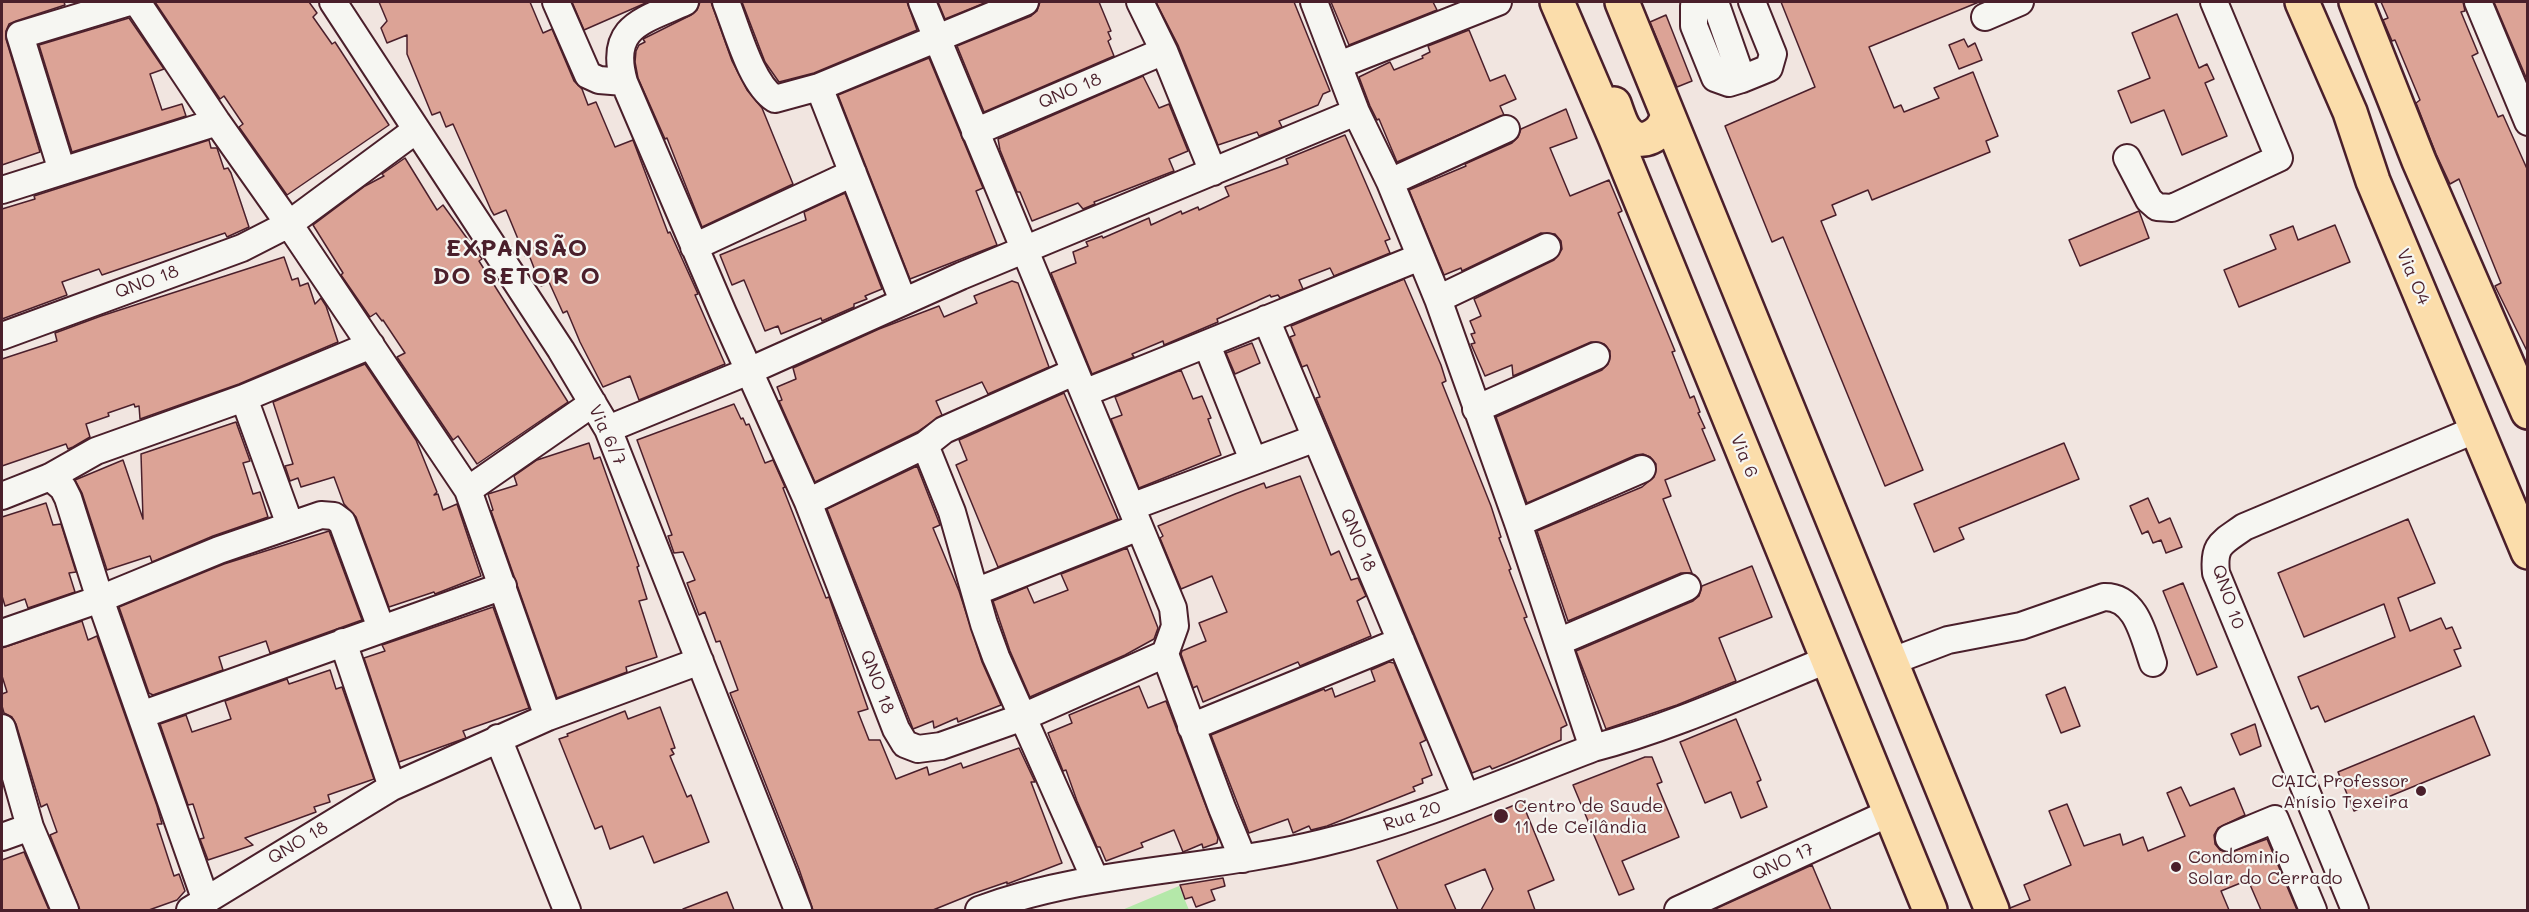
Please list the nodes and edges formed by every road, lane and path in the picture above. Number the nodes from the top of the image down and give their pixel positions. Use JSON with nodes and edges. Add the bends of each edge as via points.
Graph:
{"nodes":[{"id":1,"x":129,"y":2,"type":"edge"},
{"id":2,"x":137,"y":2,"type":"edge"},
{"id":3,"x":333,"y":2,"type":"edge"},
{"id":4,"x":556,"y":2,"type":"edge"},
{"id":5,"x":685,"y":2,"type":"edge"},
{"id":6,"x":726,"y":2,"type":"edge"},
{"id":7,"x":922,"y":2,"type":"edge"},
{"id":8,"x":1025,"y":2,"type":"edge"},
{"id":9,"x":1140,"y":2,"type":"edge"},
{"id":10,"x":1314,"y":2,"type":"edge"},
{"id":11,"x":1498,"y":2,"type":"edge"},
{"id":12,"x":1557,"y":2,"type":"edge"},
{"id":13,"x":1568,"y":2,"type":"edge"},
{"id":14,"x":1622,"y":2,"type":"edge"},
{"id":15,"x":1699,"y":2,"type":"edge"},
{"id":16,"x":1715,"y":2,"type":"edge"},
{"id":17,"x":1752,"y":2,"type":"edge"},
{"id":18,"x":2020,"y":2,"type":"edge"},
{"id":19,"x":2214,"y":2,"type":"edge"},
{"id":20,"x":2302,"y":2,"type":"edge"},
{"id":21,"x":2356,"y":2,"type":"edge"},
{"id":22,"x":2478,"y":2,"type":"edge"},
{"id":23,"x":1985,"y":17,"type":"dead end"},
{"id":24,"x":936,"y":39,"type":"junction"},
{"id":25,"x":1164,"y":51,"type":"junction"},
{"id":26,"x":1339,"y":65,"type":"junction"},
{"id":27,"x":1742,"y":79,"type":"junction"},
{"id":28,"x":624,"y":82,"type":"junction"},
{"id":29,"x":819,"y":87,"type":"junction"},
{"id":30,"x":2394,"y":97,"type":"junction"},
{"id":31,"x":1356,"y":112,"type":"junction"},
{"id":32,"x":2350,"y":112,"type":"junction"},
{"id":33,"x":1667,"y":116,"type":"junction"},
{"id":34,"x":217,"y":122,"type":"junction"},
{"id":35,"x":2528,"y":122,"type":"edge"},
{"id":36,"x":1506,"y":129,"type":"dead end"},
{"id":37,"x":416,"y":130,"type":"junction"},
{"id":38,"x":975,"y":132,"type":"junction"},
{"id":39,"x":2127,"y":158,"type":"dead end"},
{"id":40,"x":2419,"y":161,"type":"junction"},
{"id":41,"x":62,"y":171,"type":"junction"},
{"id":42,"x":1213,"y":172,"type":"junction"},
{"id":43,"x":853,"y":173,"type":"junction"},
{"id":44,"x":2373,"y":181,"type":"junction"},
{"id":45,"x":1390,"y":182,"type":"junction"},
{"id":46,"x":2,"y":190,"type":"edge"},
{"id":47,"x":289,"y":224,"type":"junction"},
{"id":48,"x":694,"y":246,"type":"junction"},
{"id":49,"x":1547,"y":247,"type":"dead end"},
{"id":50,"x":1023,"y":249,"type":"junction"},
{"id":51,"x":1420,"y":257,"type":"junction"},
{"id":52,"x":1438,"y":299,"type":"junction"},
{"id":53,"x":903,"y":300,"type":"junction"},
{"id":54,"x":1266,"y":319,"type":"junction"},
{"id":55,"x":2,"y":336,"type":"edge"},
{"id":56,"x":371,"y":345,"type":"junction"},
{"id":57,"x":1207,"y":345,"type":"junction"},
{"id":58,"x":1596,"y":356,"type":"dead end"},
{"id":59,"x":749,"y":371,"type":"junction"},
{"id":60,"x":1079,"y":382,"type":"junction"},
{"id":61,"x":244,"y":398,"type":"junction"},
{"id":62,"x":593,"y":403,"type":"junction"},
{"id":63,"x":2526,"y":406,"type":"edge"},
{"id":64,"x":1476,"y":409,"type":"junction"},
{"id":65,"x":608,"y":429,"type":"junction"},
{"id":66,"x":2477,"y":429,"type":"junction"},
{"id":67,"x":1316,"y":438,"type":"junction"},
{"id":68,"x":926,"y":445,"type":"junction"},
{"id":69,"x":1253,"y":460,"type":"junction"},
{"id":70,"x":1642,"y":469,"type":"dead end"},
{"id":71,"x":50,"y":477,"type":"junction"},
{"id":72,"x":468,"y":490,"type":"junction"},
{"id":73,"x":2,"y":496,"type":"edge"},
{"id":74,"x":808,"y":502,"type":"junction"},
{"id":75,"x":1135,"y":517,"type":"junction"},
{"id":76,"x":1518,"y":523,"type":"junction"},
{"id":77,"x":290,"y":525,"type":"junction"},
{"id":78,"x":2528,"y":552,"type":"edge"},
{"id":79,"x":503,"y":586,"type":"junction"},
{"id":80,"x":1687,"y":587,"type":"dead end"},
{"id":81,"x":975,"y":592,"type":"junction"},
{"id":82,"x":100,"y":599,"type":"junction"},
{"id":83,"x":381,"y":628,"type":"junction"},
{"id":84,"x":2,"y":633,"type":"edge"},
{"id":85,"x":1401,"y":641,"type":"junction"},
{"id":86,"x":343,"y":642,"type":"junction"},
{"id":87,"x":1558,"y":642,"type":"junction"},
{"id":88,"x":1165,"y":654,"type":"junction"},
{"id":89,"x":1827,"y":660,"type":"junction"},
{"id":90,"x":700,"y":661,"type":"junction"},
{"id":91,"x":1890,"y":662,"type":"junction"},
{"id":92,"x":2153,"y":663,"type":"dead end"},
{"id":93,"x":141,"y":715,"type":"junction"},
{"id":94,"x":548,"y":717,"type":"junction"},
{"id":95,"x":1023,"y":717,"type":"junction"},
{"id":96,"x":1191,"y":727,"type":"junction"},
{"id":97,"x":2,"y":728,"type":"edge"},
{"id":98,"x":498,"y":738,"type":"junction"},
{"id":99,"x":1593,"y":748,"type":"junction"},
{"id":100,"x":392,"y":787,"type":"junction"},
{"id":101,"x":1466,"y":797,"type":"junction"},
{"id":102,"x":1889,"y":813,"type":"junction"},
{"id":103,"x":30,"y":827,"type":"junction"},
{"id":104,"x":2,"y":837,"type":"edge"},
{"id":105,"x":2229,"y":838,"type":"dead end"},
{"id":106,"x":1243,"y":858,"type":"junction"},
{"id":107,"x":1095,"y":879,"type":"junction"},
{"id":108,"x":1016,"y":904,"type":"edge"},
{"id":109,"x":198,"y":906,"type":"edge"},
{"id":110,"x":65,"y":910,"type":"edge"},
{"id":111,"x":567,"y":910,"type":"edge"},
{"id":112,"x":798,"y":910,"type":"edge"},
{"id":113,"x":979,"y":910,"type":"edge"},
{"id":114,"x":1678,"y":910,"type":"edge"},
{"id":115,"x":1930,"y":910,"type":"edge"},
{"id":116,"x":1992,"y":910,"type":"edge"},
{"id":117,"x":2313,"y":910,"type":"edge"},
{"id":118,"x":2355,"y":910,"type":"edge"}],
"edges":[{"from":1,"to":41,"type":"street","via":[[20,35]]},
{"from":2,"to":34,"type":"street"},
{"from":3,"to":37,"type":"street","name":"Via 6/7"},
{"from":4,"to":28,"type":"street","via":[[588,75]]},
{"from":5,"to":28,"type":"street","name":"QNO 18","via":[[639,22],[627,32],[620,47]]},
{"from":6,"to":29,"type":"street","via":[[766,94],[775,99]]},
{"from":7,"to":24,"type":"street"},
{"from":8,"to":24,"type":"street"},
{"from":9,"to":25,"type":"street"},
{"from":10,"to":26,"type":"street"},
{"from":11,"to":26,"type":"street"},
{"from":12,"to":89,"type":"main road","name":"Via 6"},
{"from":13,"to":33,"type":"main road","via":[[1580,21],[1624,129],[1635,137],[1648,138],[1662,130]]},
{"from":14,"to":33,"type":"main road"},
{"from":15,"to":27,"type":"street","via":[[1694,6],[1694,26],[1715,78],[1729,83]]},
{"from":16,"to":27,"type":"street"},
{"from":17,"to":27,"type":"street","via":[[1773,54],[1770,68]]},
{"from":18,"to":23,"type":"street"},
{"from":19,"to":39,"type":"street","via":[[2279,158],[2172,208],[2157,207],[2149,200]]},
{"from":20,"to":32,"type":"main road","name":"Via O4"},
{"from":21,"to":30,"type":"main road"},
{"from":22,"to":35,"type":"street"},
{"from":24,"to":29,"type":"street"},
{"from":24,"to":38,"type":"street"},
{"from":25,"to":38,"type":"street","name":"QNO 18"},
{"from":25,"to":42,"type":"street"},
{"from":26,"to":31,"type":"street"},
{"from":28,"to":48,"type":"street","name":"QNO 18"},
{"from":29,"to":43,"type":"street"},
{"from":30,"to":32,"type":"main road","via":[[2391,117],[2374,129],[2363,128]]},
{"from":30,"to":40,"type":"main road"},
{"from":31,"to":42,"type":"street"},
{"from":31,"to":45,"type":"street"},
{"from":32,"to":44,"type":"main road","name":"Via O4"},
{"from":33,"to":91,"type":"main road"},
{"from":34,"to":41,"type":"street"},
{"from":34,"to":47,"type":"street"},
{"from":36,"to":45,"type":"street"},
{"from":37,"to":47,"type":"street","name":"QNO 18"},
{"from":37,"to":62,"type":"street","name":"Via 6/7"},
{"from":38,"to":50,"type":"street"},
{"from":40,"to":44,"type":"main road","via":[[2406,151],[2392,150],[2381,155],[2374,165]]},
{"from":40,"to":63,"type":"main road"},
{"from":41,"to":46,"type":"street"},
{"from":42,"to":50,"type":"street"},
{"from":43,"to":48,"type":"street"},
{"from":43,"to":53,"type":"street"},
{"from":44,"to":66,"type":"main road","name":"Via O4"},
{"from":45,"to":51,"type":"street"},
{"from":47,"to":55,"type":"street","name":"QNO 18","via":[[242,248]]},
{"from":47,"to":56,"type":"street"},
{"from":48,"to":59,"type":"street","name":"QNO 18"},
{"from":49,"to":52,"type":"street"},
{"from":50,"to":53,"type":"street"},
{"from":50,"to":60,"type":"street"},
{"from":51,"to":52,"type":"street"},
{"from":51,"to":54,"type":"street"},
{"from":52,"to":64,"type":"street"},
{"from":53,"to":59,"type":"street"},
{"from":54,"to":57,"type":"street"},
{"from":54,"to":67,"type":"street","name":"QNO 18"},
{"from":56,"to":61,"type":"street"},
{"from":56,"to":72,"type":"street"},
{"from":57,"to":60,"type":"street"},
{"from":57,"to":69,"type":"street"},
{"from":58,"to":64,"type":"street"},
{"from":59,"to":65,"type":"street"},
{"from":59,"to":74,"type":"street","name":"QNO 18"},
{"from":60,"to":68,"type":"street","via":[[944,430]]},
{"from":60,"to":75,"type":"street"},
{"from":61,"to":71,"type":"street","via":[[96,451]]},
{"from":61,"to":77,"type":"street"},
{"from":62,"to":65,"type":"street","name":"Via 6/7"},
{"from":62,"to":72,"type":"street"},
{"from":64,"to":76,"type":"street"},
{"from":65,"to":90,"type":"street","name":"Via 6/7"},
{"from":66,"to":78,"type":"main road","name":"Via O4"},
{"from":66,"to":118,"type":"street","name":"QNO 10","via":[[2244,526],[2222,542],[2214,555],[2216,573]]},
{"from":67,"to":69,"type":"street"},
{"from":67,"to":85,"type":"street","name":"QNO 18"},
{"from":68,"to":74,"type":"street"},
{"from":68,"to":81,"type":"street","via":[[952,512]]},
{"from":69,"to":75,"type":"street"},
{"from":70,"to":76,"type":"street"},
{"from":71,"to":73,"type":"street"},
{"from":71,"to":82,"type":"street","name":"QNO 18","via":[[68,498]]},
{"from":72,"to":79,"type":"street"},
{"from":74,"to":95,"type":"street","name":"QNO 18","via":[[905,744],[918,749],[941,746]]},
{"from":75,"to":81,"type":"street"},
{"from":75,"to":88,"type":"street","via":[[1173,608],[1175,626]]},
{"from":76,"to":87,"type":"street"},
{"from":77,"to":82,"type":"street"},
{"from":77,"to":83,"type":"street","via":[[321,515],[334,516],[342,522]]},
{"from":79,"to":83,"type":"street"},
{"from":79,"to":94,"type":"street"},
{"from":80,"to":87,"type":"street"},
{"from":81,"to":95,"type":"street","via":[[996,657]]},
{"from":82,"to":84,"type":"street"},
{"from":82,"to":93,"type":"street","name":"QNO 18"},
{"from":83,"to":86,"type":"street"},
{"from":85,"to":96,"type":"street"},
{"from":85,"to":101,"type":"street","name":"QNO 18"},
{"from":86,"to":93,"type":"street"},
{"from":86,"to":100,"type":"street"},
{"from":87,"to":99,"type":"street"},
{"from":88,"to":95,"type":"street","name":"QNO 18"},
{"from":88,"to":96,"type":"street"},
{"from":89,"to":99,"type":"street","name":"Rua 20","via":[[1678,721]]},
{"from":89,"to":102,"type":"main road","name":"Via 6"},
{"from":90,"to":94,"type":"street","name":"QNO 18"},
{"from":90,"to":112,"type":"street","name":"Via 6/7"},
{"from":91,"to":92,"type":"street","via":[[1948,640],[2020,626],[2114,596],[2132,608]]},
{"from":91,"to":116,"type":"main road"},
{"from":93,"to":109,"type":"street","name":"QNO 18"},
{"from":94,"to":98,"type":"street","name":"QNO 18"},
{"from":95,"to":107,"type":"street"},
{"from":96,"to":106,"type":"street"},
{"from":97,"to":103,"type":"street"},
{"from":98,"to":100,"type":"street","name":"QNO 18"},
{"from":98,"to":111,"type":"street"},
{"from":99,"to":101,"type":"street","name":"Rua 20"},
{"from":100,"to":109,"type":"street","name":"QNO 18"},
{"from":101,"to":106,"type":"street","name":"Rua 20","via":[[1384,827]]},
{"from":102,"to":114,"type":"street","name":"QNO 17"},
{"from":102,"to":115,"type":"main road","name":"Via 6"},
{"from":103,"to":104,"type":"street"},
{"from":103,"to":110,"type":"street"},
{"from":105,"to":117,"type":"street","via":[[2275,819]]},
{"from":106,"to":107,"type":"street","name":"Rua 20"},
{"from":107,"to":108,"type":"street","name":"Rua 20"},
{"from":108,"to":113,"type":"street","name":"Rua 20"}]}
